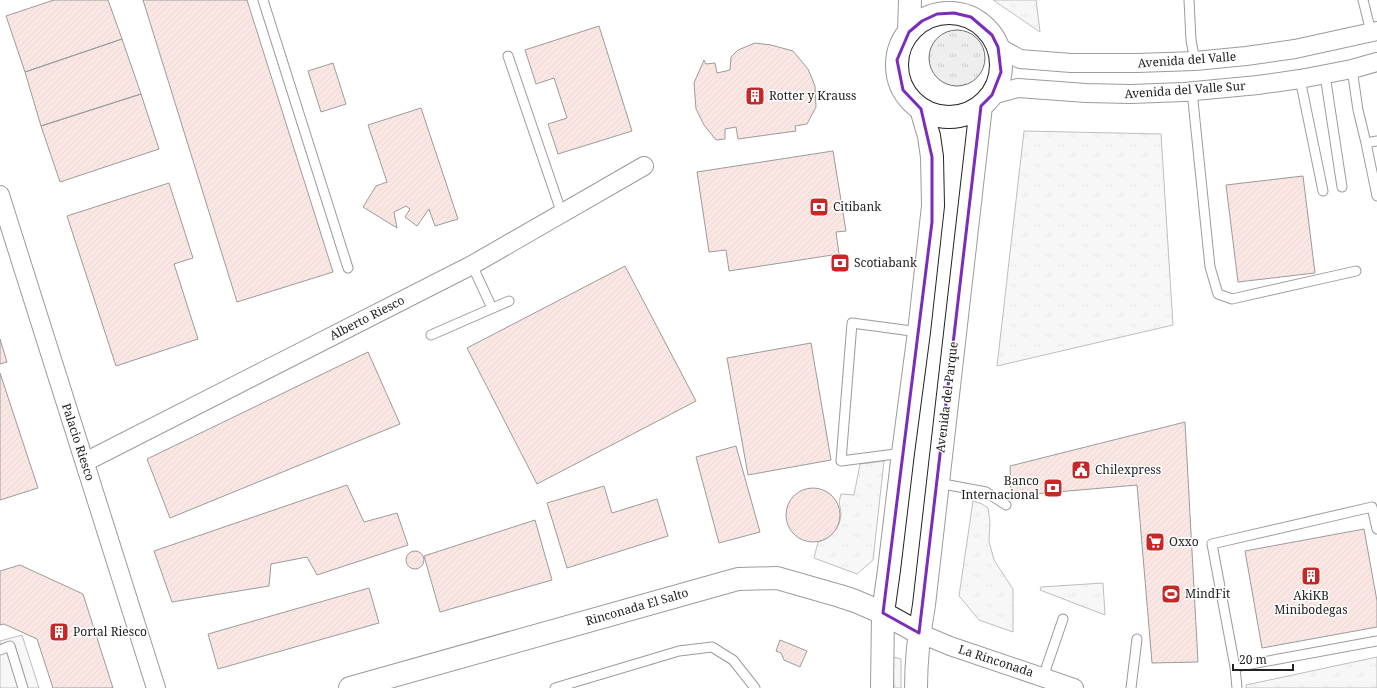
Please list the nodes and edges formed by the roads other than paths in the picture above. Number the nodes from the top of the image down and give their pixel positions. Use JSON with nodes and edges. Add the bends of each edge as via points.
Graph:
{"nodes":[{"id":1,"x":264,"y":0,"type":"edge"},
{"id":2,"x":910,"y":0,"type":"edge"},
{"id":3,"x":957,"y":0,"type":"edge"},
{"id":4,"x":1189,"y":0,"type":"edge"},
{"id":5,"x":1363,"y":0,"type":"edge"},
{"id":6,"x":971,"y":17,"type":"junction"},
{"id":7,"x":909,"y":32,"type":"junction"},
{"id":8,"x":1374,"y":32,"type":"edge"},
{"id":9,"x":998,"y":47,"type":"junction"},
{"id":10,"x":508,"y":56,"type":"dead end"},
{"id":11,"x":1194,"y":61,"type":"junction"},
{"id":12,"x":1377,"y":62,"type":"edge"},
{"id":13,"x":1352,"y":69,"type":"junction"},
{"id":14,"x":1325,"y":75,"type":"junction"},
{"id":15,"x":1300,"y":79,"type":"junction"},
{"id":16,"x":1192,"y":91,"type":"junction"},
{"id":17,"x":986,"y":100,"type":"junction"},
{"id":18,"x":921,"y":109,"type":"junction"},
{"id":19,"x":1377,"y":141,"type":"edge"},
{"id":20,"x":1366,"y":143,"type":"junction"},
{"id":21,"x":644,"y":166,"type":"dead end"},
{"id":22,"x":1342,"y":188,"type":"dead end"},
{"id":23,"x":1323,"y":191,"type":"dead end"},
{"id":24,"x":0,"y":195,"type":"edge"},
{"id":25,"x":1377,"y":196,"type":"edge"},
{"id":26,"x":562,"y":214,"type":"junction"},
{"id":27,"x":472,"y":265,"type":"junction"},
{"id":28,"x":348,"y":268,"type":"dead end"},
{"id":29,"x":1356,"y":271,"type":"dead end"},
{"id":30,"x":508,"y":301,"type":"dead end"},
{"id":31,"x":492,"y":308,"type":"junction"},
{"id":32,"x":919,"y":332,"type":"junction"},
{"id":33,"x":431,"y":335,"type":"dead end"},
{"id":34,"x":903,"y":453,"type":"junction"},
{"id":35,"x":85,"y":462,"type":"junction"},
{"id":36,"x":938,"y":483,"type":"junction"},
{"id":37,"x":1006,"y":505,"type":"dead end"},
{"id":38,"x":1377,"y":529,"type":"edge"},
{"id":39,"x":883,"y":614,"type":"junction"},
{"id":40,"x":1063,"y":620,"type":"dead end"},
{"id":41,"x":919,"y":633,"type":"junction"},
{"id":42,"x":1137,"y":639,"type":"dead end"},
{"id":43,"x":1377,"y":641,"type":"edge"},
{"id":44,"x":0,"y":650,"type":"edge"},
{"id":45,"x":1234,"y":667,"type":"junction"},
{"id":46,"x":1043,"y":677,"type":"junction"},
{"id":47,"x":23,"y":688,"type":"edge"},
{"id":48,"x":156,"y":688,"type":"edge"},
{"id":49,"x":350,"y":688,"type":"edge"},
{"id":50,"x":554,"y":688,"type":"edge"},
{"id":51,"x":756,"y":688,"type":"edge"},
{"id":52,"x":882,"y":688,"type":"edge"},
{"id":53,"x":916,"y":688,"type":"edge"},
{"id":54,"x":1074,"y":688,"type":"edge"},
{"id":55,"x":1131,"y":688,"type":"edge"},
{"id":56,"x":1237,"y":688,"type":"edge"}],
"edges":[{"from":1,"to":28,"type":"lane"},
{"from":2,"to":7,"type":"street"},
{"from":3,"to":6,"type":"street"},
{"from":4,"to":11,"type":"lane"},
{"from":5,"to":8,"type":"lane"},
{"from":6,"to":7,"type":"street","via":[[954,13],[937,14],[922,21]]},
{"from":6,"to":9,"type":"street","via":[[992,35]]},
{"from":7,"to":18,"type":"street","via":[[901,45],[897,60],[898,75],[903,90]]},
{"from":8,"to":11,"type":"street","name":"Avenida del Valle","via":[[1295,49]]},
{"from":9,"to":11,"type":"street","name":"Avenida del Valle","via":[[1020,59],[1039,61]]},
{"from":9,"to":17,"type":"street","via":[[1001,72],[998,84]]},
{"from":10,"to":26,"type":"lane"},
{"from":12,"to":13,"type":"street","name":"Avenida del Valle Sur"},
{"from":13,"to":14,"type":"street","name":"Avenida del Valle Sur"},
{"from":13,"to":20,"type":"lane"},
{"from":14,"to":15,"type":"street","name":"Avenida del Valle Sur"},
{"from":14,"to":22,"type":"lane"},
{"from":15,"to":16,"type":"street","name":"Avenida del Valle Sur"},
{"from":15,"to":23,"type":"lane"},
{"from":16,"to":17,"type":"street","name":"Avenida del Valle Sur","via":[[1131,94],[1018,88]]},
{"from":16,"to":29,"type":"lane","via":[[1210,267],[1218,294],[1232,299]]},
{"from":17,"to":18,"type":"street","via":[[968,113],[954,117],[939,116]]},
{"from":17,"to":36,"type":"street","name":"Avenida del Parque"},
{"from":18,"to":32,"type":"street","via":[[929,136],[934,186]]},
{"from":19,"to":20,"type":"lane"},
{"from":20,"to":25,"type":"lane"},
{"from":21,"to":26,"type":"street","name":"Alberto Riesco"},
{"from":24,"to":35,"type":"street","name":"Palacio Riesco"},
{"from":26,"to":27,"type":"street","name":"Alberto Riesco"},
{"from":27,"to":31,"type":"lane"},
{"from":27,"to":35,"type":"street","name":"Alberto Riesco"},
{"from":30,"to":31,"type":"lane"},
{"from":31,"to":33,"type":"lane"},
{"from":32,"to":34,"type":"street"},
{"from":32,"to":34,"type":"lane","via":[[852,323],[842,461]]},
{"from":34,"to":39,"type":"street"},
{"from":35,"to":48,"type":"street","name":"Palacio Riesco"},
{"from":36,"to":37,"type":"lane","via":[[986,492]]},
{"from":36,"to":41,"type":"street","name":"Avenida del Parque"},
{"from":38,"to":45,"type":"lane","via":[[1372,507],[1212,544]]},
{"from":39,"to":41,"type":"street","name":"Rinconada El Salto"},
{"from":39,"to":49,"type":"street","name":"Rinconada El Salto","via":[[855,601],[777,578],[738,578]]},
{"from":39,"to":52,"type":"street"},
{"from":40,"to":46,"type":"lane"},
{"from":41,"to":46,"type":"street","name":"La Rinconada"},
{"from":41,"to":53,"type":"street","name":"Avenida del Parque"},
{"from":42,"to":55,"type":"lane"},
{"from":43,"to":45,"type":"lane"},
{"from":44,"to":47,"type":"lane","via":[[10,646]]},
{"from":45,"to":56,"type":"lane"},
{"from":46,"to":54,"type":"street","name":"La Rinconada"},
{"from":50,"to":51,"type":"lane","via":[[679,651],[712,647],[733,660]]}]}
